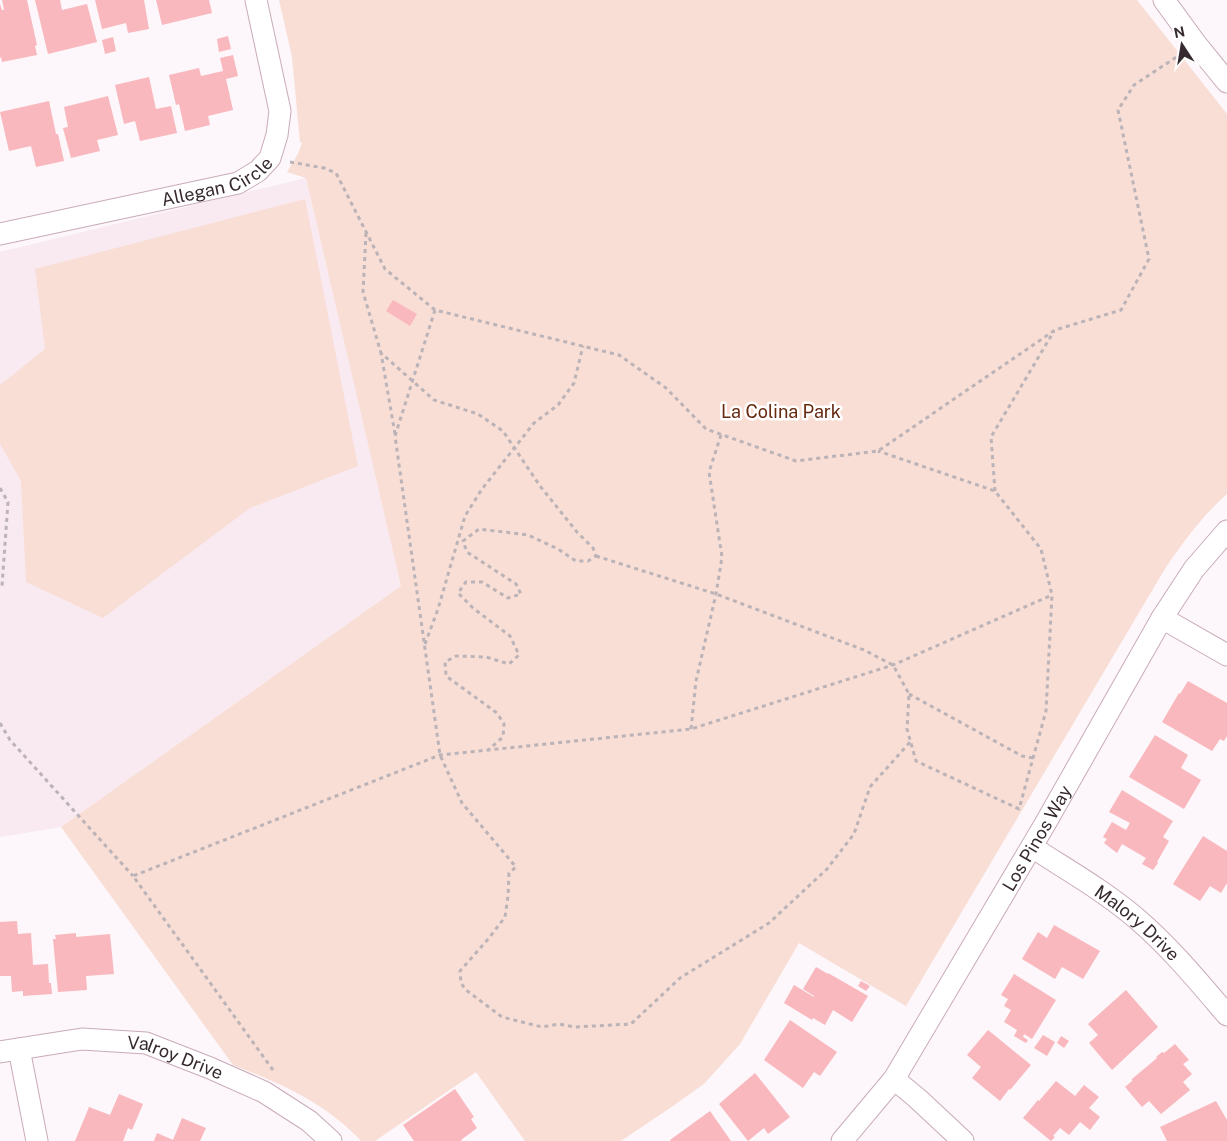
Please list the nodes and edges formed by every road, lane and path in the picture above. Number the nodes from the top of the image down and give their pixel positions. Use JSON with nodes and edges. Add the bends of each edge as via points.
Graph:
{"nodes":[{"id":1,"x":256,"y":0,"type":"edge"},
{"id":2,"x":1164,"y":0,"type":"edge"},
{"id":3,"x":1196,"y":44,"type":"junction"},
{"id":4,"x":1227,"y":82,"type":"edge"},
{"id":5,"x":270,"y":158,"type":"junction"},
{"id":6,"x":366,"y":232,"type":"junction"},
{"id":7,"x":0,"y":234,"type":"edge"},
{"id":8,"x":435,"y":310,"type":"junction"},
{"id":9,"x":1055,"y":330,"type":"junction"},
{"id":10,"x":583,"y":346,"type":"junction"},
{"id":11,"x":381,"y":353,"type":"junction"},
{"id":12,"x":412,"y":381,"type":"junction"},
{"id":13,"x":721,"y":435,"type":"junction"},
{"id":14,"x":396,"y":436,"type":"junction"},
{"id":15,"x":515,"y":447,"type":"junction"},
{"id":16,"x":878,"y":451,"type":"junction"},
{"id":17,"x":0,"y":488,"type":"edge"},
{"id":18,"x":995,"y":491,"type":"junction"},
{"id":19,"x":1227,"y":531,"type":"edge"},
{"id":20,"x":596,"y":556,"type":"junction"},
{"id":21,"x":0,"y":589,"type":"edge"},
{"id":22,"x":716,"y":594,"type":"junction"},
{"id":23,"x":1052,"y":595,"type":"junction"},
{"id":24,"x":1162,"y":618,"type":"junction"},
{"id":25,"x":425,"y":645,"type":"junction"},
{"id":26,"x":1227,"y":655,"type":"edge"},
{"id":27,"x":893,"y":665,"type":"junction"},
{"id":28,"x":910,"y":694,"type":"junction"},
{"id":29,"x":0,"y":723,"type":"edge"},
{"id":30,"x":691,"y":729,"type":"junction"},
{"id":31,"x":910,"y":742,"type":"junction"},
{"id":32,"x":488,"y":750,"type":"junction"},
{"id":33,"x":440,"y":755,"type":"junction"},
{"id":34,"x":1033,"y":758,"type":"junction"},
{"id":35,"x":1032,"y":846,"type":"junction"},
{"id":36,"x":133,"y":876,"type":"junction"},
{"id":37,"x":1227,"y":1015,"type":"edge"},
{"id":38,"x":9,"y":1051,"type":"edge"},
{"id":39,"x":275,"y":1073,"type":"dead end"},
{"id":40,"x":894,"y":1079,"type":"junction"},
{"id":41,"x":38,"y":1141,"type":"edge"},
{"id":42,"x":331,"y":1141,"type":"edge"},
{"id":43,"x":842,"y":1141,"type":"edge"},
{"id":44,"x":963,"y":1141,"type":"edge"}],
"edges":[{"from":1,"to":5,"type":"street","name":"Allegan Circle","via":[[280,111]]},
{"from":2,"to":3,"type":"street"},
{"from":3,"to":4,"type":"street"},
{"from":3,"to":9,"type":"path","via":[[1134,85],[1118,110],[1149,259],[1121,310]]},
{"from":5,"to":6,"type":"path","via":[[336,173]]},
{"from":5,"to":7,"type":"street","name":"Allegan Circle","via":[[258,171],[238,183]]},
{"from":6,"to":8,"type":"path","via":[[385,269]]},
{"from":6,"to":11,"type":"path","via":[[363,292]]},
{"from":8,"to":10,"type":"path"},
{"from":8,"to":12,"type":"path"},
{"from":9,"to":16,"type":"path"},
{"from":9,"to":18,"type":"path","via":[[991,438]]},
{"from":10,"to":13,"type":"path","via":[[619,355],[666,388],[706,429]]},
{"from":10,"to":15,"type":"path","via":[[574,383],[558,405],[534,423]]},
{"from":11,"to":12,"type":"path"},
{"from":11,"to":14,"type":"path"},
{"from":12,"to":14,"type":"path"},
{"from":12,"to":15,"type":"path","via":[[434,400],[478,414],[503,431]]},
{"from":13,"to":16,"type":"path","via":[[796,461]]},
{"from":13,"to":22,"type":"path","via":[[709,472],[722,557]]},
{"from":14,"to":25,"type":"path"},
{"from":15,"to":20,"type":"path","via":[[540,486],[593,548]]},
{"from":15,"to":25,"type":"path","via":[[465,516]]},
{"from":16,"to":18,"type":"path"},
{"from":17,"to":21,"type":"path","via":[[8,502]]},
{"from":18,"to":23,"type":"path","via":[[1041,549]]},
{"from":19,"to":24,"type":"street","name":"Los Pinos Way","via":[[1194,569]]},
{"from":20,"to":22,"type":"path"},
{"from":20,"to":32,"type":"path","via":[[588,561],[576,561],[528,535],[479,530],[463,541],[468,552],[516,584],[521,594],[508,598],[482,582],[466,582],[458,593],[510,636],[520,655],[509,664],[486,657],[456,656],[445,662],[446,676],[497,713],[504,724],[503,737]]},
{"from":22,"to":27,"type":"path","via":[[864,650]]},
{"from":22,"to":30,"type":"path","via":[[696,681]]},
{"from":23,"to":27,"type":"path"},
{"from":23,"to":34,"type":"path","via":[[1046,711]]},
{"from":24,"to":26,"type":"street"},
{"from":24,"to":35,"type":"street","name":"Los Pinos Way"},
{"from":25,"to":33,"type":"path"},
{"from":27,"to":28,"type":"path"},
{"from":27,"to":30,"type":"path"},
{"from":28,"to":31,"type":"path","via":[[907,729]]},
{"from":28,"to":34,"type":"path","via":[[1022,756]]},
{"from":29,"to":36,"type":"path","via":[[10,740]]},
{"from":30,"to":32,"type":"path"},
{"from":31,"to":33,"type":"path","via":[[870,786],[854,834],[827,869],[769,923],[680,978],[631,1024],[575,1027],[558,1024],[542,1027],[502,1018],[461,983],[460,971],[505,917],[509,873],[516,867],[462,803]]},
{"from":31,"to":34,"type":"path","via":[[916,761],[1019,808]]},
{"from":32,"to":33,"type":"path"},
{"from":33,"to":36,"type":"path"},
{"from":35,"to":37,"type":"street","name":"Malory Drive","via":[[1092,884],[1136,918],[1185,966]]},
{"from":35,"to":40,"type":"street","name":"Los Pinos Way"},
{"from":36,"to":39,"type":"path"},
{"from":38,"to":41,"type":"street"},
{"from":38,"to":42,"type":"street","name":"Valroy Drive","via":[[82,1039],[146,1043],[264,1092],[309,1121]]},
{"from":40,"to":43,"type":"street","name":"Los Pinos Way"},
{"from":40,"to":44,"type":"street"}]}
